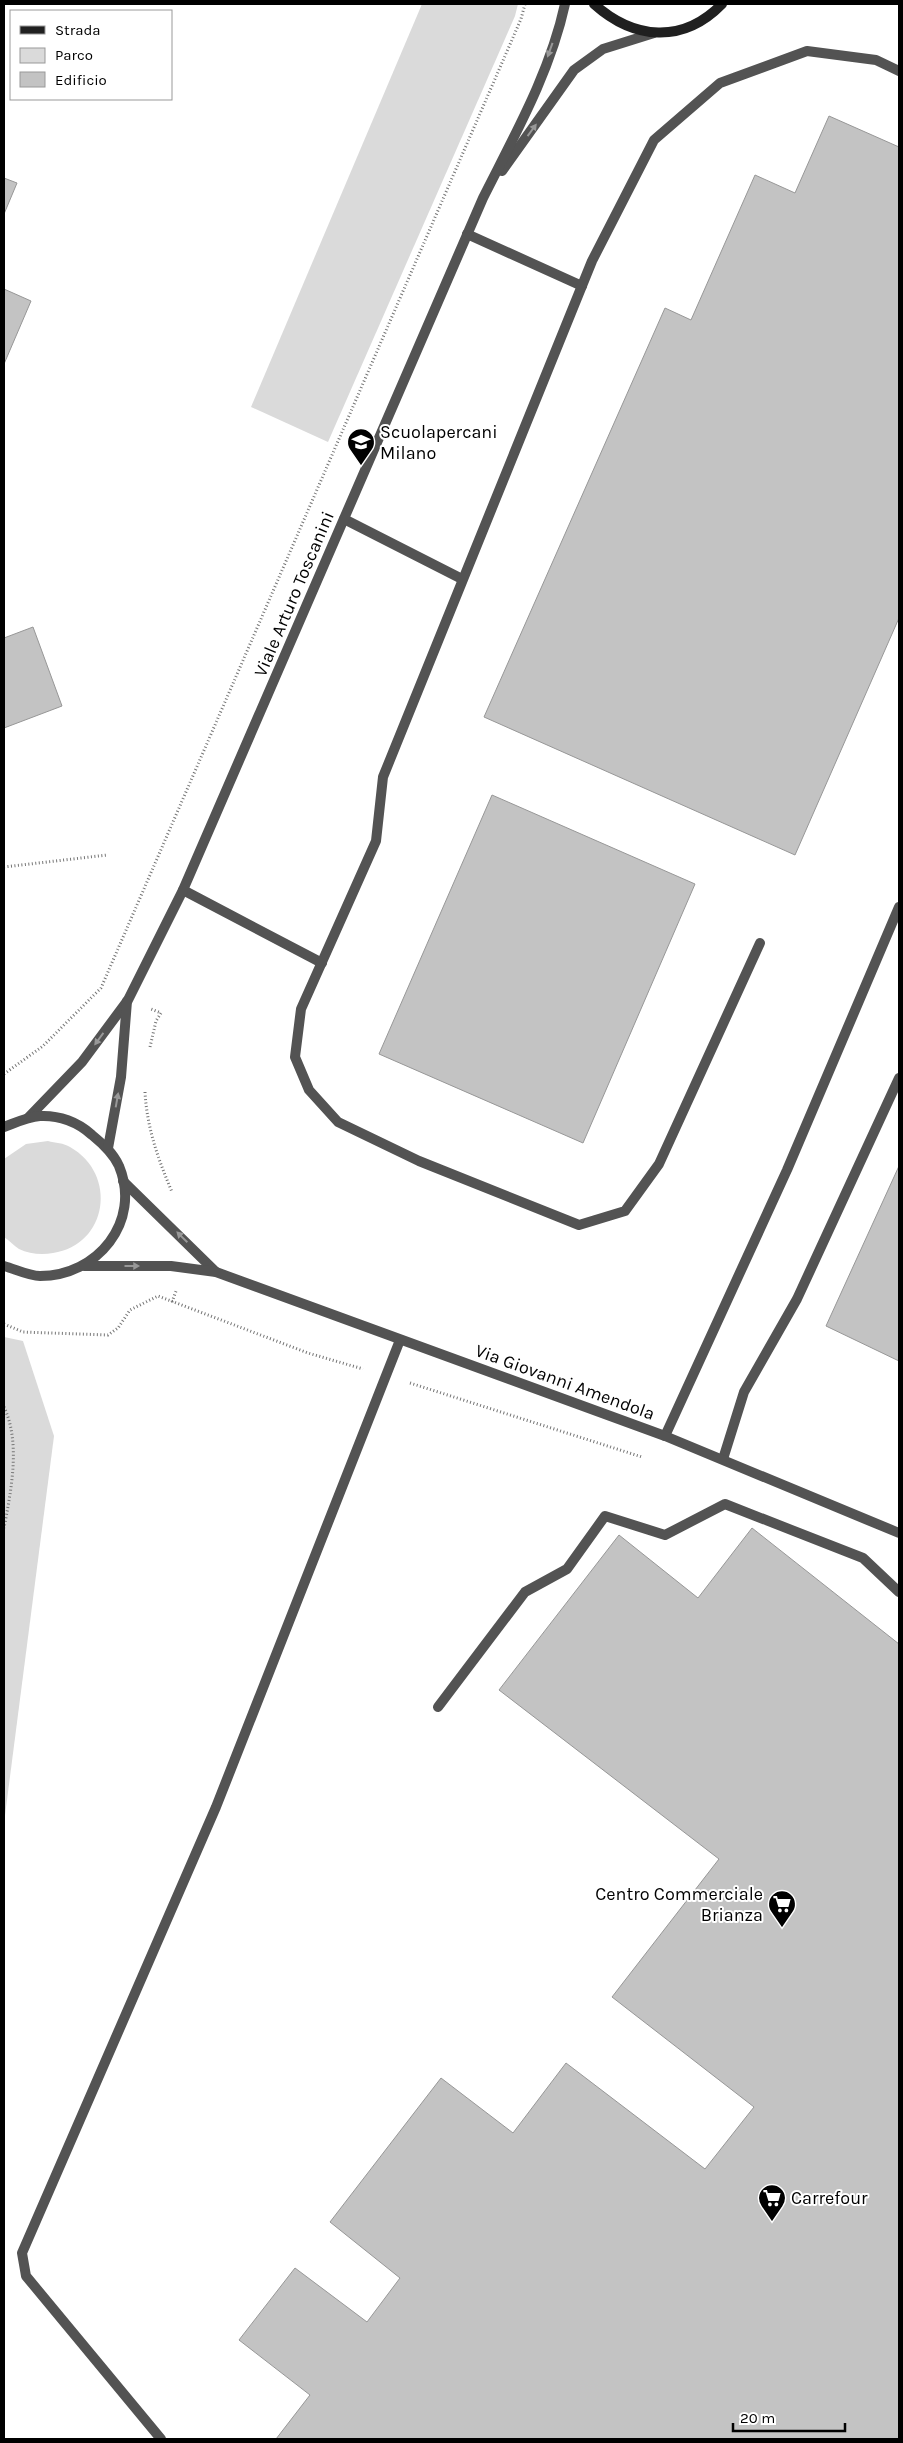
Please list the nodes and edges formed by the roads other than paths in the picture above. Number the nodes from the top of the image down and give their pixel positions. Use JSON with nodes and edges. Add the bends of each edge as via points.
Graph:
{"nodes":[{"id":1,"x":565,"y":4,"type":"edge"},
{"id":2,"x":594,"y":4,"type":"edge"},
{"id":3,"x":722,"y":4,"type":"edge"},
{"id":4,"x":654,"y":33,"type":"junction"},
{"id":5,"x":899,"y":72,"type":"edge"},
{"id":6,"x":483,"y":198,"type":"junction"},
{"id":7,"x":467,"y":234,"type":"junction"},
{"id":8,"x":582,"y":286,"type":"junction"},
{"id":9,"x":344,"y":519,"type":"junction"},
{"id":10,"x":462,"y":579,"type":"junction"},
{"id":11,"x":183,"y":890,"type":"junction"},
{"id":12,"x":899,"y":907,"type":"edge"},
{"id":13,"x":760,"y":942,"type":"dead end"},
{"id":14,"x":322,"y":963,"type":"junction"},
{"id":15,"x":128,"y":1000,"type":"junction"},
{"id":16,"x":899,"y":1078,"type":"edge"},
{"id":17,"x":28,"y":1118,"type":"junction"},
{"id":18,"x":4,"y":1128,"type":"edge"},
{"id":19,"x":108,"y":1148,"type":"junction"},
{"id":20,"x":123,"y":1181,"type":"junction"},
{"id":21,"x":4,"y":1266,"type":"edge"},
{"id":22,"x":84,"y":1266,"type":"junction"},
{"id":23,"x":216,"y":1272,"type":"junction"},
{"id":24,"x":400,"y":1340,"type":"junction"},
{"id":25,"x":665,"y":1436,"type":"junction"},
{"id":26,"x":723,"y":1459,"type":"junction"},
{"id":27,"x":899,"y":1533,"type":"edge"},
{"id":28,"x":899,"y":1592,"type":"edge"},
{"id":29,"x":438,"y":1707,"type":"dead end"},
{"id":30,"x":161,"y":2439,"type":"edge"}],
"edges":[{"from":1,"to":6,"type":"street","name":"Viale Arturo Toscanini","one_way":true,"via":[[529,107]]},
{"from":2,"to":4,"type":"main road","via":[[621,24]]},
{"from":3,"to":4,"type":"main road","via":[[697,24]]},
{"from":6,"to":4,"type":"street","name":"Viale Arturo Toscanini","one_way":true,"via":[[574,70],[603,49]]},
{"from":5,"to":8,"type":"street","via":[[876,60],[807,51],[720,83],[654,140]]},
{"from":6,"to":7,"type":"street","name":"Viale Arturo Toscanini"},
{"from":7,"to":8,"type":"street"},
{"from":7,"to":9,"type":"street","name":"Viale Arturo Toscanini"},
{"from":8,"to":10,"type":"street"},
{"from":9,"to":10,"type":"street"},
{"from":9,"to":11,"type":"street","name":"Viale Arturo Toscanini"},
{"from":10,"to":14,"type":"street","via":[[382,777],[376,841]]},
{"from":11,"to":14,"type":"street"},
{"from":11,"to":15,"type":"street","name":"Viale Arturo Toscanini"},
{"from":12,"to":25,"type":"street","via":[[786,1170]]},
{"from":13,"to":14,"type":"street","via":[[659,1164],[625,1211],[579,1225],[419,1161],[338,1122],[309,1090],[295,1057],[301,1009]]},
{"from":15,"to":17,"type":"street","name":"Viale Arturo Toscanini","one_way":true,"via":[[82,1062]]},
{"from":19,"to":15,"type":"street","name":"Viale Arturo Toscanini","one_way":true,"via":[[121,1077]]},
{"from":16,"to":26,"type":"street","via":[[797,1299],[744,1392]]},
{"from":17,"to":18,"type":"street"},
{"from":17,"to":19,"type":"street","via":[[56,1117],[82,1126]]},
{"from":19,"to":20,"type":"street","via":[[119,1166]]},
{"from":20,"to":22,"type":"street","via":[[124,1209],[118,1228],[105,1249]]},
{"from":23,"to":20,"type":"street","name":"Via Giovanni Amendola","one_way":true},
{"from":21,"to":22,"type":"street","via":[[38,1276],[66,1273]]},
{"from":22,"to":23,"type":"street","name":"Via Giovanni Amendola","one_way":true,"via":[[183,1267]]},
{"from":23,"to":24,"type":"street","name":"Via Giovanni Amendola"},
{"from":24,"to":25,"type":"street","name":"Via Giovanni Amendola"},
{"from":24,"to":30,"type":"street","via":[[216,1807],[22,2253],[26,2276]]},
{"from":25,"to":26,"type":"street","name":"Via Giovanni Amendola"},
{"from":26,"to":27,"type":"street","name":"Via Giovanni Amendola"},
{"from":28,"to":29,"type":"street","via":[[863,1558],[725,1504],[665,1534],[605,1516],[567,1569],[525,1592]]}]}
